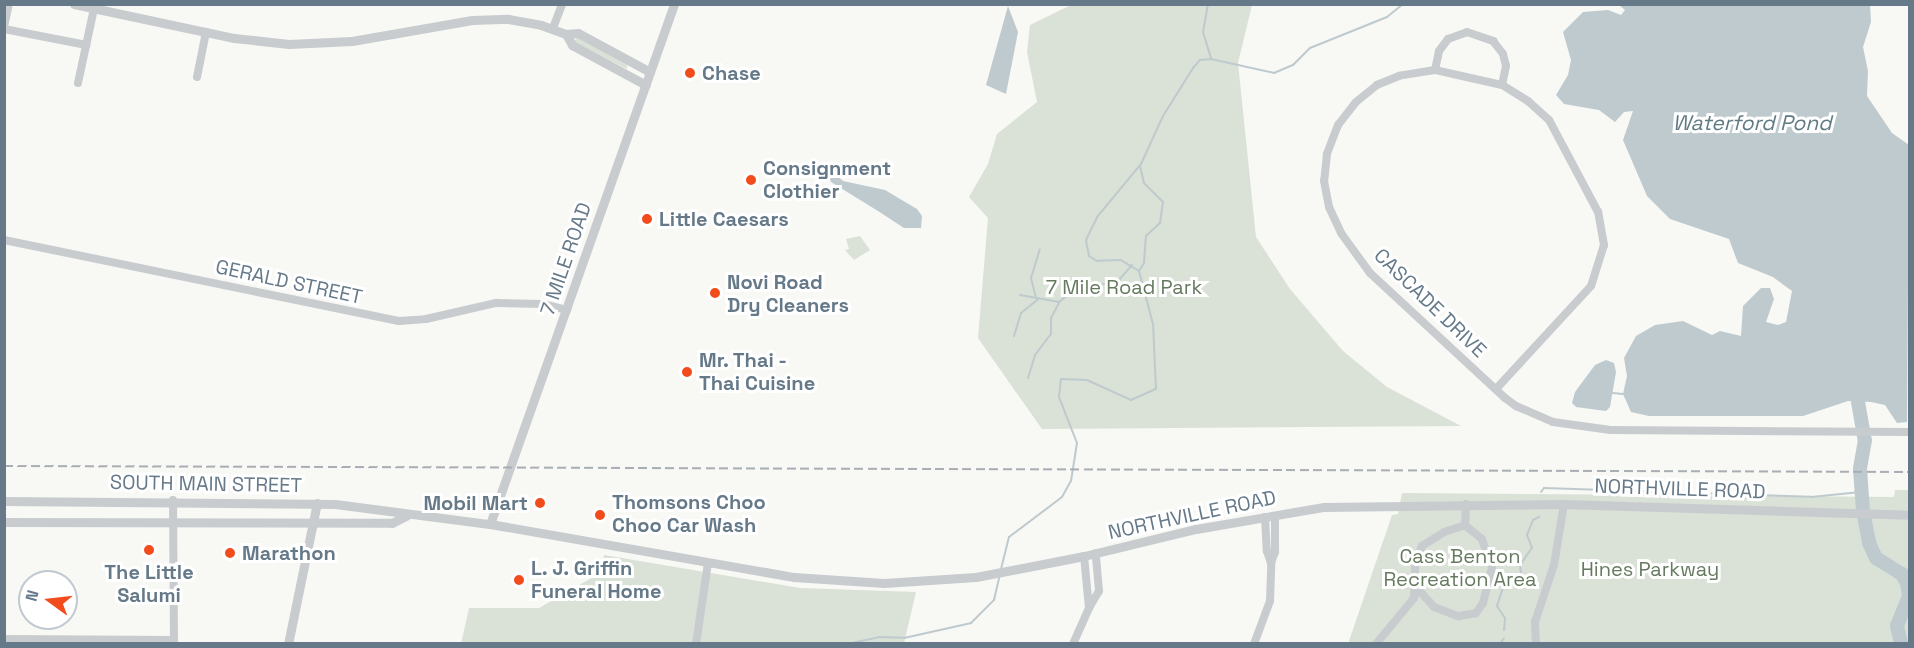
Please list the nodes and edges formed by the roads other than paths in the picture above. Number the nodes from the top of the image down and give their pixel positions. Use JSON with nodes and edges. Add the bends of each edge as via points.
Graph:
{"nodes":[{"id":1,"x":9,"y":4,"type":"edge"},
{"id":2,"x":74,"y":4,"type":"edge"},
{"id":3,"x":562,"y":4,"type":"edge"},
{"id":4,"x":674,"y":4,"type":"edge"},
{"id":5,"x":94,"y":7,"type":"edge"},
{"id":6,"x":4,"y":28,"type":"edge"},
{"id":7,"x":553,"y":28,"type":"junction"},
{"id":8,"x":206,"y":32,"type":"junction"},
{"id":9,"x":566,"y":34,"type":"junction"},
{"id":10,"x":86,"y":45,"type":"junction"},
{"id":11,"x":1435,"y":70,"type":"junction"},
{"id":12,"x":650,"y":72,"type":"junction"},
{"id":13,"x":197,"y":77,"type":"dead end"},
{"id":14,"x":78,"y":83,"type":"dead end"},
{"id":15,"x":646,"y":85,"type":"junction"},
{"id":16,"x":1502,"y":86,"type":"junction"},
{"id":17,"x":4,"y":240,"type":"edge"},
{"id":18,"x":567,"y":310,"type":"junction"},
{"id":19,"x":1496,"y":389,"type":"junction"},
{"id":20,"x":1910,"y":432,"type":"edge"},
{"id":21,"x":173,"y":500,"type":"junction"},
{"id":22,"x":4,"y":501,"type":"edge"},
{"id":23,"x":317,"y":503,"type":"junction"},
{"id":24,"x":1466,"y":504,"type":"junction"},
{"id":25,"x":1564,"y":504,"type":"junction"},
{"id":26,"x":1910,"y":515,"type":"edge"},
{"id":27,"x":406,"y":516,"type":"junction"},
{"id":28,"x":1270,"y":516,"type":"junction"},
{"id":29,"x":4,"y":522,"type":"edge"},
{"id":30,"x":173,"y":523,"type":"junction"},
{"id":31,"x":312,"y":523,"type":"junction"},
{"id":32,"x":490,"y":524,"type":"junction"},
{"id":33,"x":1465,"y":525,"type":"junction"},
{"id":34,"x":1096,"y":553,"type":"junction"},
{"id":35,"x":1084,"y":556,"type":"junction"},
{"id":36,"x":708,"y":563,"type":"junction"},
{"id":37,"x":1416,"y":588,"type":"junction"},
{"id":38,"x":1089,"y":608,"type":"junction"},
{"id":39,"x":4,"y":639,"type":"edge"},
{"id":40,"x":174,"y":642,"type":"edge"},
{"id":41,"x":288,"y":644,"type":"edge"},
{"id":42,"x":696,"y":644,"type":"edge"},
{"id":43,"x":1073,"y":644,"type":"edge"},
{"id":44,"x":1254,"y":644,"type":"edge"},
{"id":45,"x":1376,"y":644,"type":"edge"},
{"id":46,"x":1536,"y":644,"type":"edge"}],
"edges":[{"from":1,"to":6,"type":"street"},
{"from":2,"to":5,"type":"street"},
{"from":3,"to":7,"type":"street"},
{"from":4,"to":12,"type":"street","name":"7 MILE ROAD"},
{"from":5,"to":8,"type":"street"},
{"from":5,"to":10,"type":"street"},
{"from":6,"to":10,"type":"street"},
{"from":7,"to":8,"type":"street","via":[[485,18],[352,41],[305,44]]},
{"from":7,"to":9,"type":"street"},
{"from":8,"to":13,"type":"street"},
{"from":9,"to":12,"type":"street","via":[[578,33]]},
{"from":9,"to":15,"type":"street","via":[[572,45]]},
{"from":10,"to":14,"type":"street"},
{"from":11,"to":16,"type":"street","name":"CASCADE DRIVE"},
{"from":11,"to":16,"type":"street","via":[[1439,51],[1448,39],[1467,32],[1493,41],[1503,54],[1506,66]]},
{"from":11,"to":19,"type":"street","name":"CASCADE DRIVE","via":[[1407,74],[1377,85],[1356,102],[1338,126],[1327,154],[1324,180],[1329,207],[1341,233],[1370,273]]},
{"from":12,"to":15,"type":"street","name":"7 MILE ROAD"},
{"from":15,"to":18,"type":"street","name":"7 MILE ROAD"},
{"from":16,"to":19,"type":"street","name":"CASCADE DRIVE","via":[[1549,120],[1588,189],[1598,212],[1604,244],[1598,271],[1583,298]]},
{"from":17,"to":18,"type":"street","name":"GERALD STREET","via":[[399,321],[496,303],[543,304]]},
{"from":18,"to":32,"type":"street","name":"7 MILE ROAD"},
{"from":19,"to":20,"type":"street","name":"CASCADE DRIVE","via":[[1533,415],[1574,427]]},
{"from":21,"to":22,"type":"street","name":"SOUTH MAIN STREET"},
{"from":21,"to":23,"type":"street","name":"SOUTH MAIN STREET"},
{"from":21,"to":30,"type":"street"},
{"from":23,"to":27,"type":"street","name":"SOUTH MAIN STREET","via":[[394,510]]},
{"from":23,"to":31,"type":"street"},
{"from":24,"to":25,"type":"street","name":"NORTHVILLE ROAD"},
{"from":24,"to":28,"type":"street","name":"NORTHVILLE ROAD","via":[[1324,507]]},
{"from":24,"to":33,"type":"street"},
{"from":25,"to":26,"type":"street","name":"NORTHVILLE ROAD"},
{"from":25,"to":46,"type":"street","via":[[1554,565],[1535,622]]},
{"from":27,"to":31,"type":"street","name":"SOUTH MAIN STREET","via":[[392,523]]},
{"from":27,"to":32,"type":"street","name":"SOUTH MAIN STREET"},
{"from":28,"to":34,"type":"street","name":"NORTHVILLE ROAD"},
{"from":28,"to":44,"type":"street","via":[[1275,552],[1270,602]]},
{"from":29,"to":30,"type":"street","name":"SOUTH MAIN STREET"},
{"from":30,"to":31,"type":"street","name":"SOUTH MAIN STREET"},
{"from":30,"to":40,"type":"street"},
{"from":31,"to":41,"type":"street"},
{"from":32,"to":36,"type":"street","name":"NORTHVILLE ROAD"},
{"from":33,"to":37,"type":"street","via":[[1422,546],[1415,564]]},
{"from":33,"to":37,"type":"street","via":[[1482,539],[1492,567],[1484,603],[1476,613],[1458,615],[1434,607]]},
{"from":34,"to":35,"type":"street","name":"NORTHVILLE ROAD"},
{"from":34,"to":38,"type":"street","via":[[1099,591]]},
{"from":35,"to":36,"type":"street","name":"NORTHVILLE ROAD","via":[[927,581],[846,582]]},
{"from":35,"to":38,"type":"street"},
{"from":36,"to":42,"type":"street","via":[[701,634]]},
{"from":37,"to":45,"type":"street","via":[[1408,606]]},
{"from":38,"to":43,"type":"street"},
{"from":39,"to":40,"type":"street"}]}
